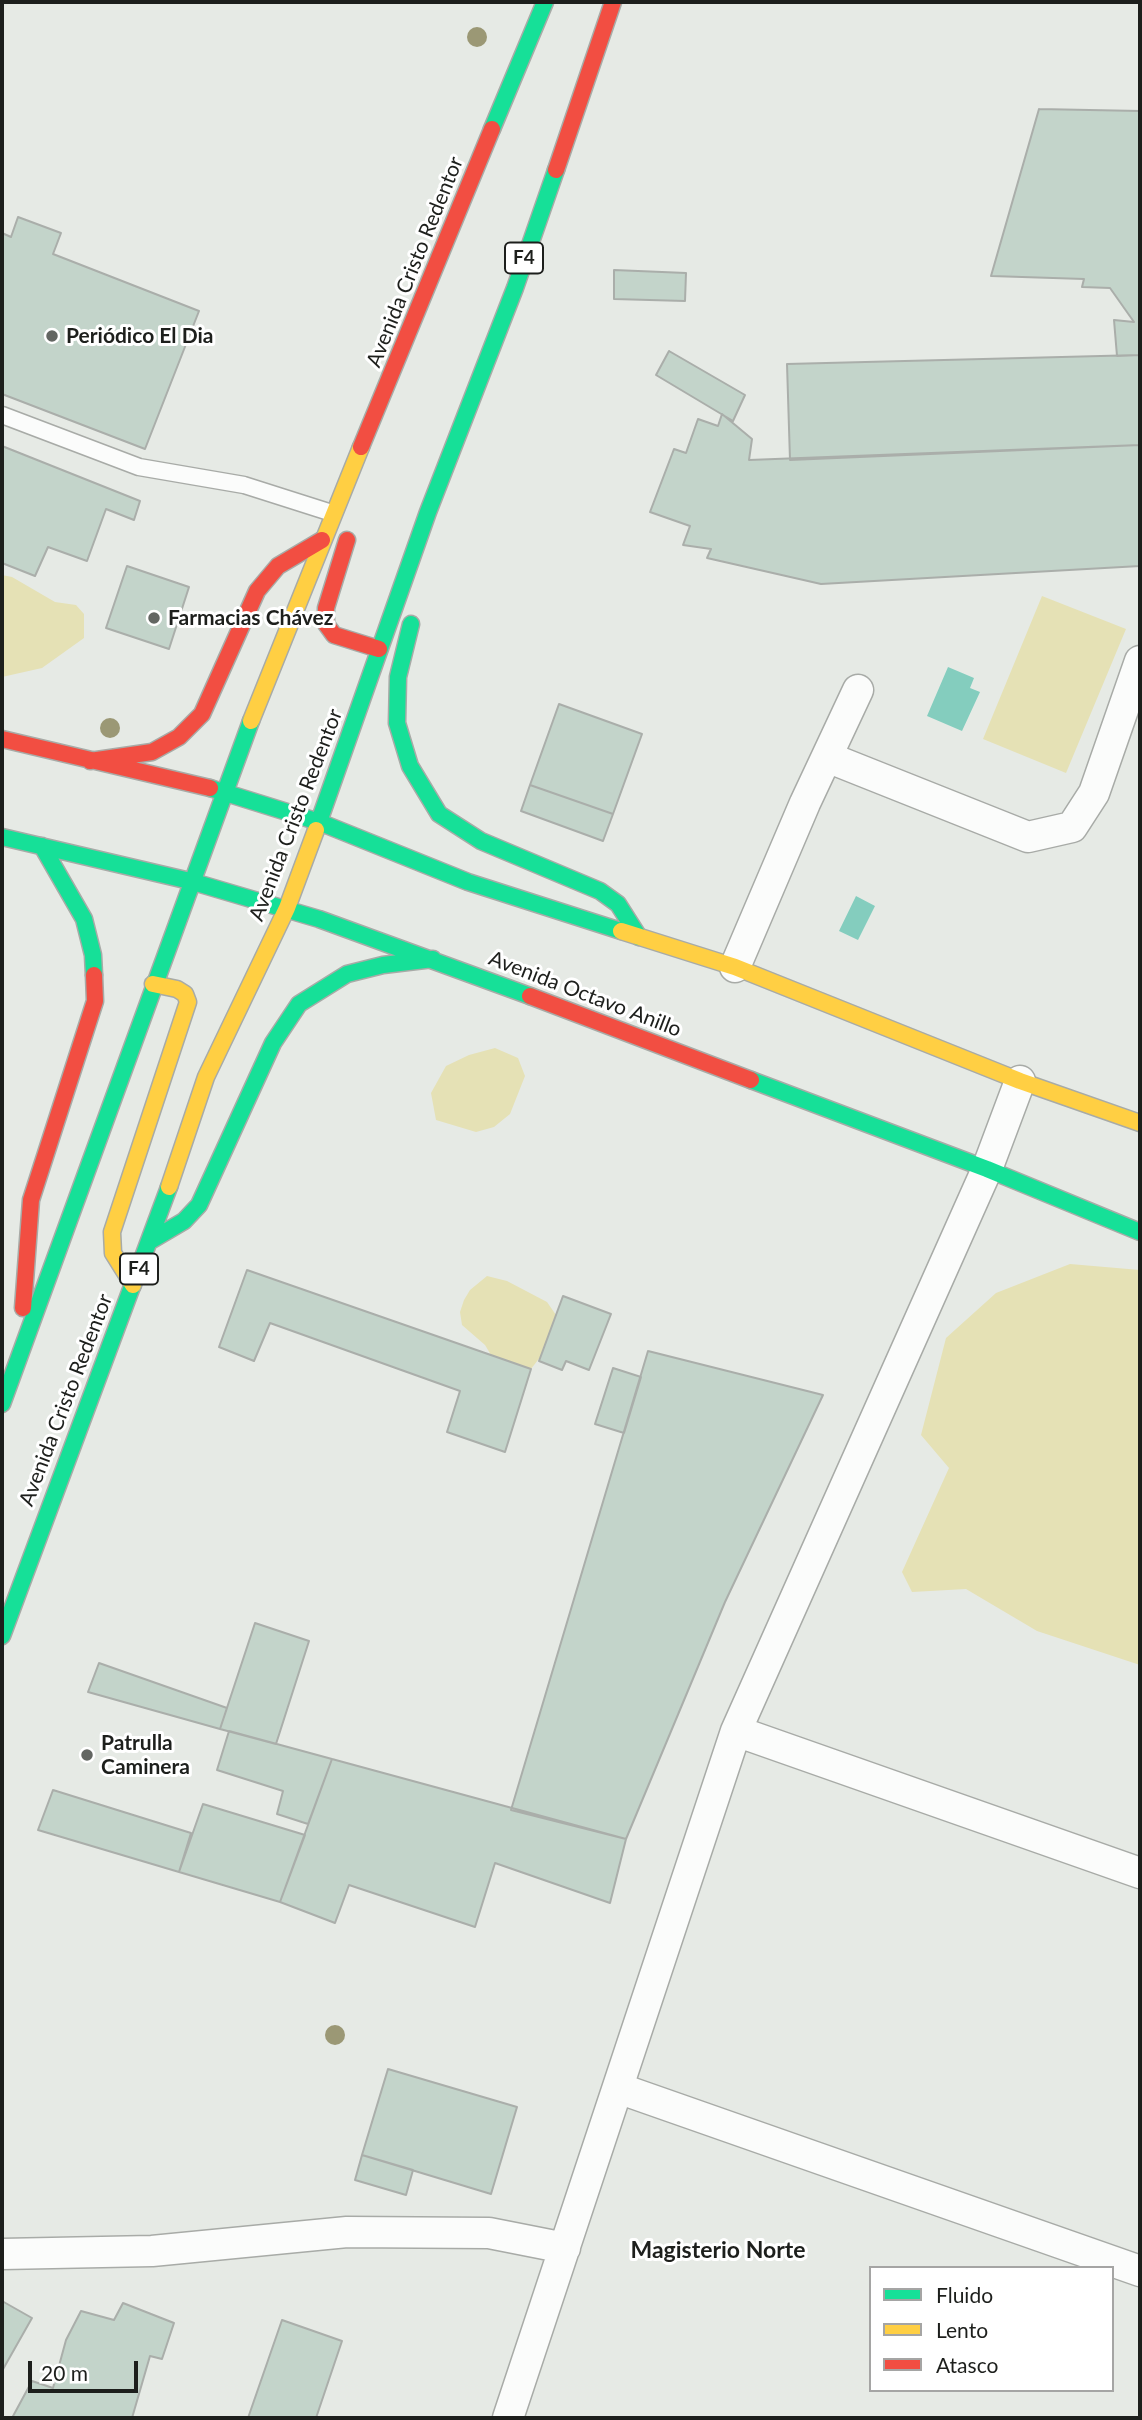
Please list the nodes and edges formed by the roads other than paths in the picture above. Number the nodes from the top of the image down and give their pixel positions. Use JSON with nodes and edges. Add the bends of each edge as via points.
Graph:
{"nodes":[{"id":1,"x":545,"y":2,"type":"edge"},
{"id":2,"x":613,"y":2,"type":"edge"},
{"id":3,"x":2,"y":415,"type":"edge"},
{"id":4,"x":373,"y":419,"type":"junction"},
{"id":5,"x":366,"y":479,"type":"dead end"},
{"id":6,"x":335,"y":514,"type":"junction"},
{"id":7,"x":354,"y":518,"type":"dead end"},
{"id":8,"x":323,"y":540,"type":"junction"},
{"id":9,"x":410,"y":567,"type":"junction"},
{"id":10,"x":379,"y":649,"type":"junction"},
{"id":11,"x":1140,"y":661,"type":"edge"},
{"id":12,"x":858,"y":690,"type":"dead end"},
{"id":13,"x":2,"y":738,"type":"edge"},
{"id":14,"x":827,"y":757,"type":"junction"},
{"id":15,"x":90,"y":761,"type":"junction"},
{"id":16,"x":223,"y":791,"type":"junction"},
{"id":17,"x":319,"y":822,"type":"junction"},
{"id":18,"x":2,"y":837,"type":"edge"},
{"id":19,"x":42,"y":846,"type":"junction"},
{"id":20,"x":190,"y":881,"type":"junction"},
{"id":21,"x":287,"y":908,"type":"junction"},
{"id":22,"x":639,"y":937,"type":"junction"},
{"id":23,"x":433,"y":959,"type":"junction"},
{"id":24,"x":734,"y":967,"type":"junction"},
{"id":25,"x":153,"y":984,"type":"junction"},
{"id":26,"x":1020,"y":1081,"type":"junction"},
{"id":27,"x":1137,"y":1117,"type":"edge"},
{"id":28,"x":987,"y":1169,"type":"junction"},
{"id":29,"x":1140,"y":1232,"type":"edge"},
{"id":30,"x":149,"y":1241,"type":"junction"},
{"id":31,"x":133,"y":1285,"type":"junction"},
{"id":32,"x":21,"y":1345,"type":"junction"},
{"id":33,"x":2,"y":1404,"type":"edge"},
{"id":34,"x":2,"y":1636,"type":"edge"},
{"id":35,"x":736,"y":1731,"type":"junction"},
{"id":36,"x":1140,"y":1873,"type":"edge"},
{"id":37,"x":618,"y":2088,"type":"junction"},
{"id":38,"x":565,"y":2248,"type":"junction"},
{"id":39,"x":2,"y":2254,"type":"edge"},
{"id":40,"x":1140,"y":2271,"type":"edge"},
{"id":41,"x":508,"y":2418,"type":"edge"}],
"edges":[{"from":1,"to":4,"type":"main road","name":"Avenida Cristo Redentor"},
{"from":2,"to":9,"type":"main road","name":"Avenida Cristo Redentor","number":"F4","via":[[515,288]]},
{"from":3,"to":6,"type":"lane","via":[[139,467],[244,485]]},
{"from":4,"to":5,"type":"main road"},
{"from":4,"to":6,"type":"main road","name":"Avenida Cristo Redentor"},
{"from":6,"to":8,"type":"main road","name":"Avenida Cristo Redentor"},
{"from":7,"to":10,"type":"main road","via":[[326,608],[326,624],[334,635]]},
{"from":8,"to":15,"type":"main road","via":[[278,566],[257,591],[202,714],[179,737],[152,752]]},
{"from":8,"to":16,"type":"main road","name":"Avenida Cristo Redentor"},
{"from":9,"to":10,"type":"main road","name":"Avenida Cristo Redentor","number":"F4"},
{"from":9,"to":22,"type":"main road","via":[[413,607],[398,677],[397,723],[410,766],[432,804],[439,814],[481,841],[600,891],[618,904]]},
{"from":10,"to":17,"type":"main road","name":"Avenida Cristo Redentor","number":"F4"},
{"from":11,"to":14,"type":"street","via":[[1094,793],[1072,827],[1028,837]]},
{"from":12,"to":14,"type":"street"},
{"from":13,"to":15,"type":"main road"},
{"from":14,"to":24,"type":"street"},
{"from":15,"to":16,"type":"main road"},
{"from":16,"to":17,"type":"main road"},
{"from":16,"to":20,"type":"main road","name":"Avenida Cristo Redentor"},
{"from":17,"to":21,"type":"main road","name":"Avenida Cristo Redentor","number":"F4"},
{"from":17,"to":22,"type":"main road","via":[[468,882]]},
{"from":18,"to":19,"type":"main road","name":"Avenida Octavo Anillo"},
{"from":19,"to":20,"type":"main road","name":"Avenida Octavo Anillo"},
{"from":19,"to":32,"type":"main road","via":[[85,919],[93,955],[95,1001],[31,1200]]},
{"from":20,"to":21,"type":"main road","name":"Avenida Octavo Anillo"},
{"from":20,"to":25,"type":"main road","name":"Avenida Cristo Redentor"},
{"from":21,"to":23,"type":"main road","name":"Avenida Octavo Anillo"},
{"from":21,"to":30,"type":"main road","name":"Avenida Cristo Redentor","number":"F4","via":[[206,1077]]},
{"from":22,"to":24,"type":"main road"},
{"from":23,"to":28,"type":"main road","name":"Avenida Octavo Anillo"},
{"from":23,"to":30,"type":"main road","via":[[347,974],[299,1004],[273,1043],[199,1205],[184,1221]]},
{"from":24,"to":26,"type":"main road"},
{"from":25,"to":31,"type":"main road","via":[[177,989],[188,1002],[112,1232],[113,1253]]},
{"from":25,"to":32,"type":"main road","name":"Avenida Cristo Redentor"},
{"from":26,"to":27,"type":"main road"},
{"from":26,"to":28,"type":"street"},
{"from":28,"to":29,"type":"main road","name":"Avenida Octavo Anillo"},
{"from":28,"to":35,"type":"street"},
{"from":30,"to":31,"type":"main road","name":"Avenida Cristo Redentor","number":"F4"},
{"from":31,"to":34,"type":"main road","name":"Avenida Cristo Redentor","number":"F4"},
{"from":32,"to":33,"type":"main road","name":"Avenida Cristo Redentor"},
{"from":35,"to":36,"type":"street"},
{"from":35,"to":37,"type":"street"},
{"from":37,"to":38,"type":"street"},
{"from":37,"to":40,"type":"street"},
{"from":38,"to":39,"type":"street","via":[[489,2234],[347,2232],[152,2251]]},
{"from":38,"to":41,"type":"street"}]}
